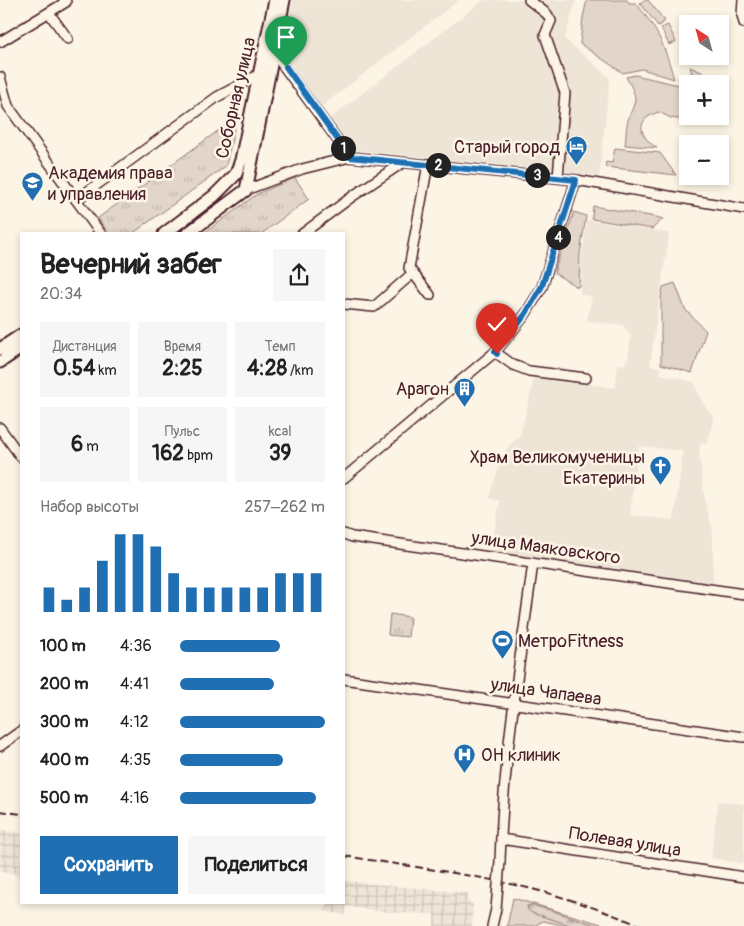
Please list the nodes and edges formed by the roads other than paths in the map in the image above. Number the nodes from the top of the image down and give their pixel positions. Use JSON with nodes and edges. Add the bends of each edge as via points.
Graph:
{"nodes":[{"id":1,"x":64,"y":0,"type":"edge"},
{"id":2,"x":275,"y":0,"type":"edge"},
{"id":3,"x":284,"y":0,"type":"edge"},
{"id":4,"x":529,"y":0,"type":"edge"},
{"id":5,"x":743,"y":0,"type":"edge"},
{"id":6,"x":49,"y":13,"type":"junction"},
{"id":7,"x":744,"y":23,"type":"edge"},
{"id":8,"x":68,"y":39,"type":"dead end"},
{"id":9,"x":0,"y":42,"type":"edge"},
{"id":10,"x":274,"y":53,"type":"junction"},
{"id":11,"x":260,"y":74,"type":"junction"},
{"id":12,"x":0,"y":77,"type":"edge"},
{"id":13,"x":350,"y":157,"type":"junction"},
{"id":14,"x":402,"y":163,"type":"junction"},
{"id":15,"x":428,"y":164,"type":"junction"},
{"id":16,"x":558,"y":177,"type":"junction"},
{"id":17,"x":576,"y":180,"type":"junction"},
{"id":18,"x":246,"y":190,"type":"junction"},
{"id":19,"x":76,"y":200,"type":"junction"},
{"id":20,"x":744,"y":209,"type":"edge"},
{"id":21,"x":99,"y":232,"type":"edge"},
{"id":22,"x":167,"y":232,"type":"edge"},
{"id":23,"x":190,"y":232,"type":"edge"},
{"id":24,"x":305,"y":232,"type":"edge"},
{"id":25,"x":413,"y":273,"type":"junction"},
{"id":26,"x":430,"y":295,"type":"dead end"},
{"id":27,"x":345,"y":304,"type":"edge"},
{"id":28,"x":20,"y":336,"type":"edge"},
{"id":29,"x":0,"y":349,"type":"edge"},
{"id":30,"x":20,"y":349,"type":"edge"},
{"id":31,"x":495,"y":352,"type":"junction"},
{"id":32,"x":0,"y":362,"type":"edge"},
{"id":33,"x":586,"y":378,"type":"dead end"},
{"id":34,"x":0,"y":428,"type":"edge"},
{"id":35,"x":20,"y":456,"type":"edge"},
{"id":36,"x":345,"y":477,"type":"edge"},
{"id":37,"x":345,"y":534,"type":"edge"},
{"id":38,"x":533,"y":563,"type":"junction"},
{"id":39,"x":744,"y":594,"type":"edge"},
{"id":40,"x":345,"y":680,"type":"edge"},
{"id":41,"x":514,"y":704,"type":"junction"},
{"id":42,"x":20,"y":732,"type":"edge"},
{"id":43,"x":744,"y":737,"type":"edge"},
{"id":44,"x":0,"y":746,"type":"edge"},
{"id":45,"x":501,"y":839,"type":"junction"},
{"id":46,"x":744,"y":876,"type":"edge"},
{"id":47,"x":492,"y":926,"type":"edge"}],
"edges":[{"from":1,"to":6,"type":"street","via":[[66,2]]},
{"from":2,"to":11,"type":"main road","name":"Соборная улица"},
{"from":3,"to":10,"type":"main road","name":"Соборная улица"},
{"from":4,"to":16,"type":"street","via":[[551,21],[545,35],[565,92]]},
{"from":5,"to":7,"type":"street"},
{"from":6,"to":8,"type":"street"},
{"from":6,"to":9,"type":"street"},
{"from":10,"to":13,"type":"street"},
{"from":10,"to":18,"type":"main road","name":"Соборная улица"},
{"from":11,"to":19,"type":"street","via":[[217,97]]},
{"from":11,"to":22,"type":"main road","name":"Соборная улица","via":[[236,174],[214,196]]},
{"from":12,"to":19,"type":"street","via":[[8,106]]},
{"from":13,"to":14,"type":"street"},
{"from":13,"to":18,"type":"street","via":[[302,169]]},
{"from":14,"to":15,"type":"street"},
{"from":14,"to":24,"type":"street"},
{"from":15,"to":16,"type":"street"},
{"from":15,"to":25,"type":"street","via":[[409,268]]},
{"from":16,"to":17,"type":"street"},
{"from":17,"to":20,"type":"street"},
{"from":17,"to":31,"type":"street","via":[[542,286],[525,315]]},
{"from":18,"to":23,"type":"main road"},
{"from":19,"to":21,"type":"street"},
{"from":25,"to":26,"type":"street"},
{"from":25,"to":27,"type":"street","via":[[374,307]]},
{"from":28,"to":29,"type":"main road"},
{"from":30,"to":32,"type":"main road"},
{"from":31,"to":33,"type":"street","via":[[513,365],[529,371]]},
{"from":31,"to":36,"type":"street"},
{"from":34,"to":35,"type":"street"},
{"from":37,"to":38,"type":"street","name":"улица Маяковского"},
{"from":38,"to":39,"type":"street","name":"улица Маяковского"},
{"from":38,"to":41,"type":"street"},
{"from":40,"to":41,"type":"street","name":"улица Чапаева"},
{"from":41,"to":43,"type":"street","name":"улица Чапаева"},
{"from":41,"to":45,"type":"street"},
{"from":42,"to":44,"type":"street"},
{"from":45,"to":46,"type":"street","name":"Полевая улица"},
{"from":45,"to":47,"type":"street","bridge":true}]}
